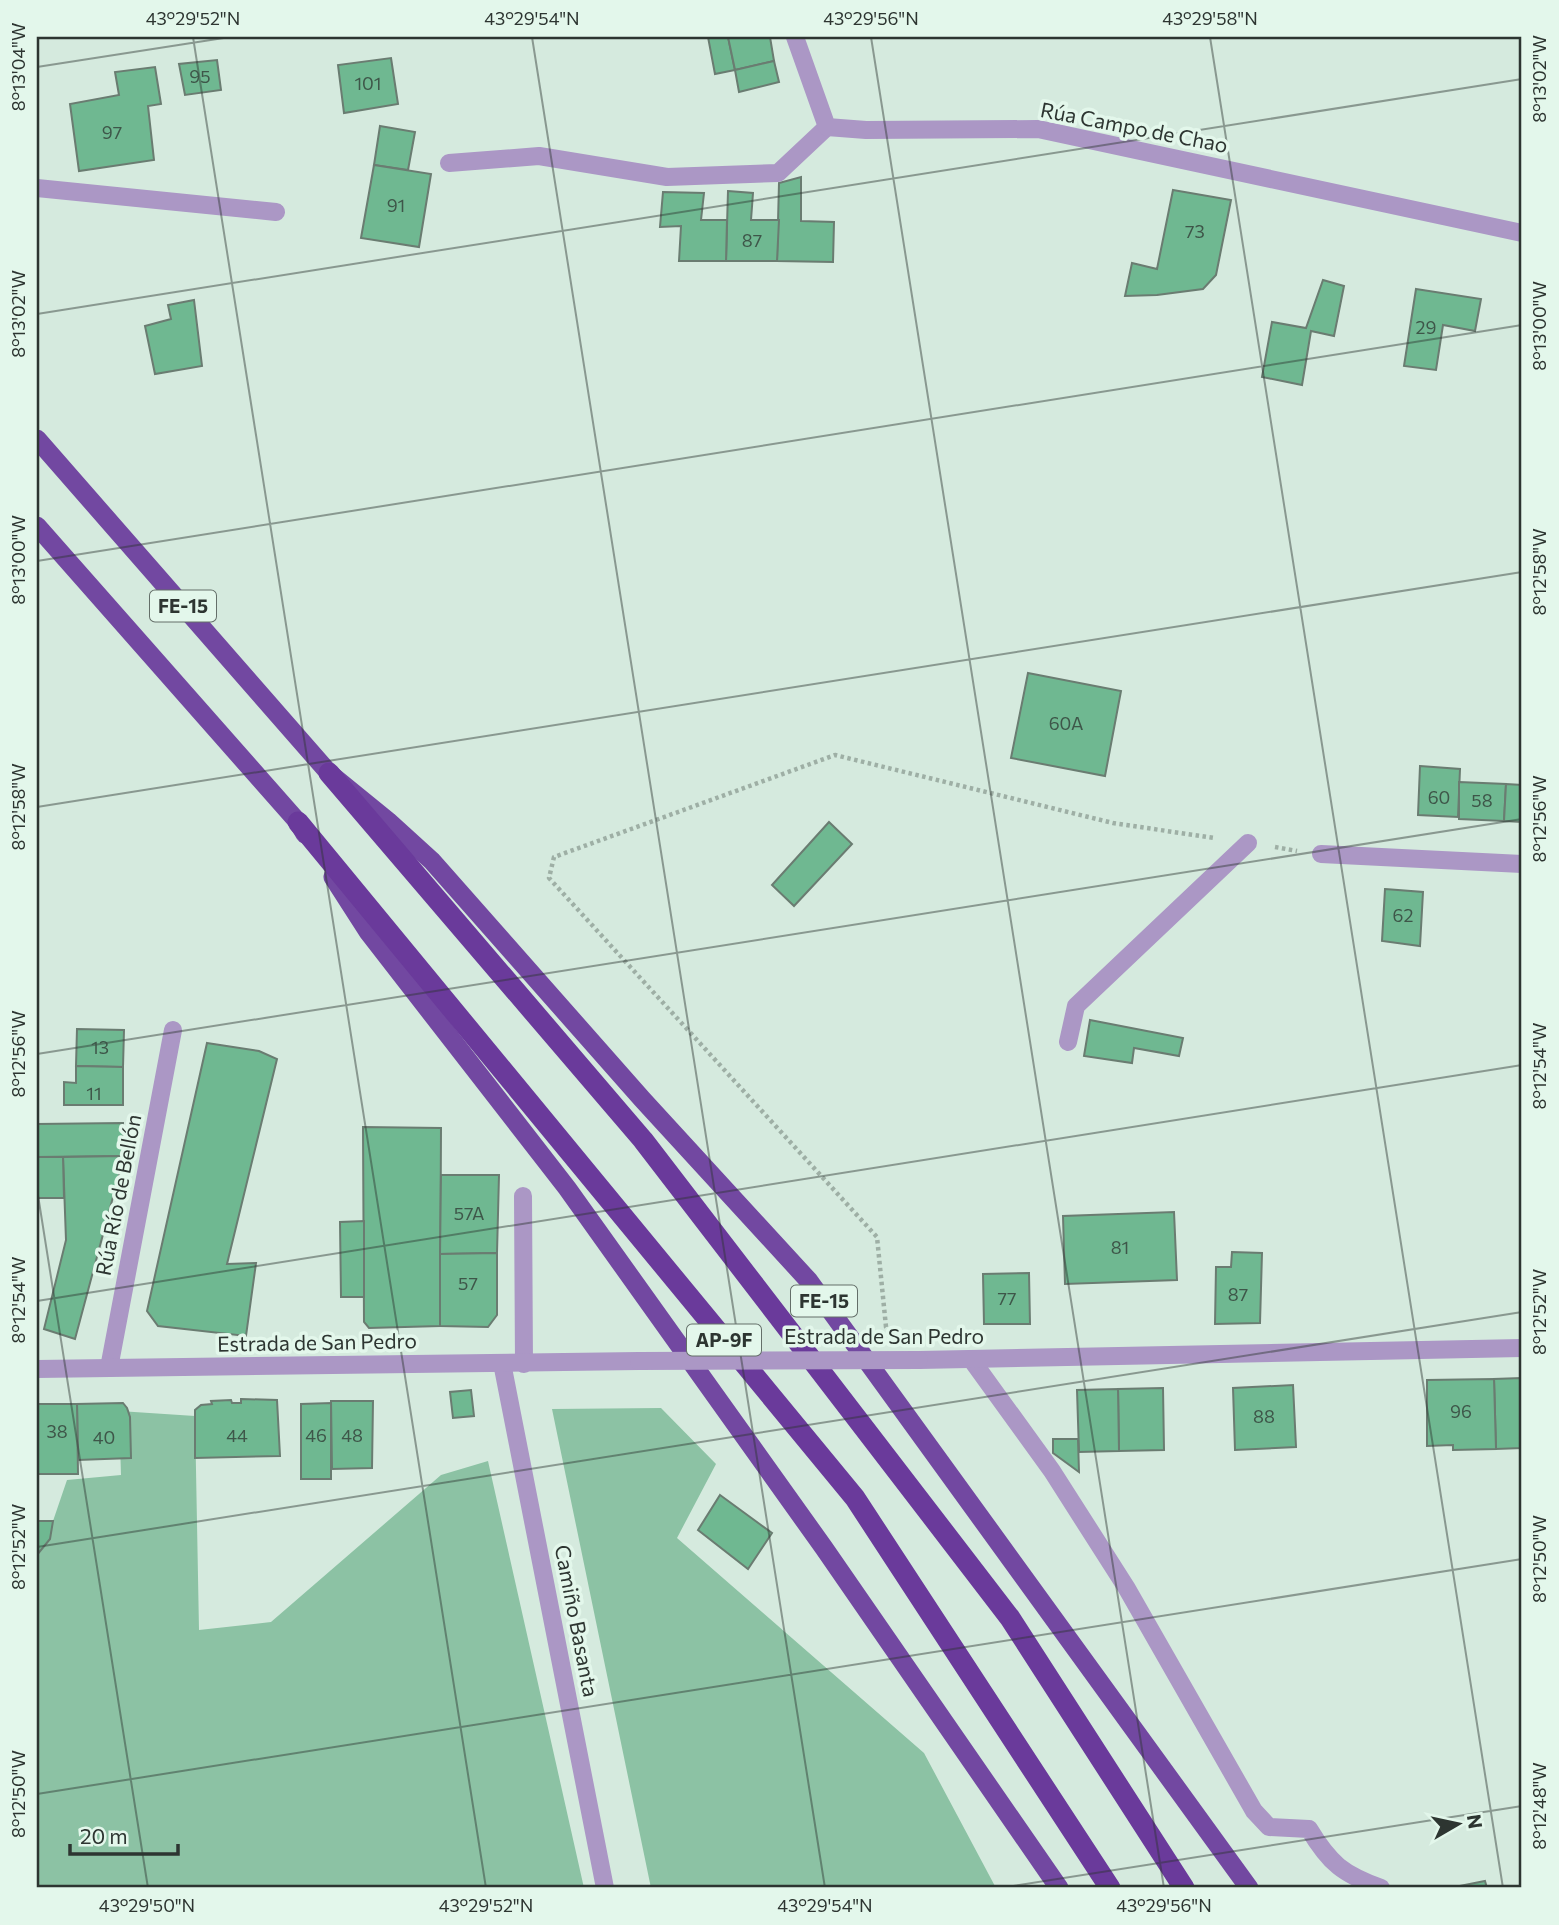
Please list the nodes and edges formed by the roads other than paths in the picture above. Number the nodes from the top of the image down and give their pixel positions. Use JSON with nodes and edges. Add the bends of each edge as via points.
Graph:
{"nodes":[{"id":1,"x":795,"y":37,"type":"edge"},
{"id":2,"x":827,"y":127,"type":"junction"},
{"id":3,"x":449,"y":163,"type":"dead end"},
{"id":4,"x":37,"y":188,"type":"edge"},
{"id":5,"x":276,"y":212,"type":"dead end"},
{"id":6,"x":1522,"y":233,"type":"edge"},
{"id":7,"x":37,"y":439,"type":"edge"},
{"id":8,"x":37,"y":526,"type":"edge"},
{"id":9,"x":330,"y":773,"type":"junction"},
{"id":10,"x":298,"y":822,"type":"junction"},
{"id":11,"x":1248,"y":843,"type":"road end"},
{"id":12,"x":1321,"y":854,"type":"road end"},
{"id":13,"x":1522,"y":864,"type":"edge"},
{"id":14,"x":173,"y":1030,"type":"dead end"},
{"id":15,"x":1068,"y":1042,"type":"dead end"},
{"id":16,"x":523,"y":1196,"type":"dead end"},
{"id":17,"x":1522,"y":1348,"type":"edge"},
{"id":18,"x":971,"y":1359,"type":"junction"},
{"id":19,"x":502,"y":1363,"type":"junction"},
{"id":20,"x":524,"y":1364,"type":"junction"},
{"id":21,"x":109,"y":1368,"type":"junction"},
{"id":22,"x":37,"y":1369,"type":"edge"},
{"id":23,"x":605,"y":1888,"type":"edge"},
{"id":24,"x":1059,"y":1888,"type":"edge"},
{"id":25,"x":1110,"y":1888,"type":"edge"},
{"id":26,"x":1184,"y":1888,"type":"edge"},
{"id":27,"x":1249,"y":1888,"type":"edge"},
{"id":28,"x":1381,"y":1888,"type":"edge"}],
"edges":[{"from":1,"to":2,"type":"street"},
{"from":2,"to":3,"type":"street","via":[[778,173],[667,177],[539,156]]},
{"from":2,"to":6,"type":"street","name":"Rúa Campo de Chao","via":[[1038,129]]},
{"from":4,"to":5,"type":"street"},
{"from":7,"to":9,"type":"highway","number":"FE-15"},
{"from":8,"to":10,"type":"highway","number":"FE-15"},
{"from":9,"to":26,"type":"highway","number":"AP-9F","via":[[643,1140],[1010,1618]]},
{"from":9,"to":27,"type":"highway","number":"FE-15","via":[[432,861],[809,1281]]},
{"from":10,"to":24,"type":"highway","number":"FE-15","via":[[369,933],[567,1188]]},
{"from":10,"to":25,"type":"highway","number":"AP-9F","via":[[855,1499]]},
{"from":11,"to":15,"type":"street","via":[[1076,1006]]},
{"from":12,"to":13,"type":"street"},
{"from":14,"to":21,"type":"street","name":"Rúa Río de Bellón"},
{"from":16,"to":20,"type":"street"},
{"from":17,"to":18,"type":"street","name":"Estrada de San Pedro"},
{"from":18,"to":20,"type":"street","name":"Estrada de San Pedro","bridge":true},
{"from":18,"to":28,"type":"street","via":[[1052,1471],[1126,1587],[1254,1811],[1269,1827],[1309,1829],[1336,1866]]},
{"from":19,"to":20,"type":"street","name":"Estrada de San Pedro"},
{"from":19,"to":21,"type":"street","name":"Estrada de San Pedro"},
{"from":19,"to":23,"type":"street","name":"Camiño Basanta"},
{"from":21,"to":22,"type":"street","name":"Estrada de San Pedro"}]}
